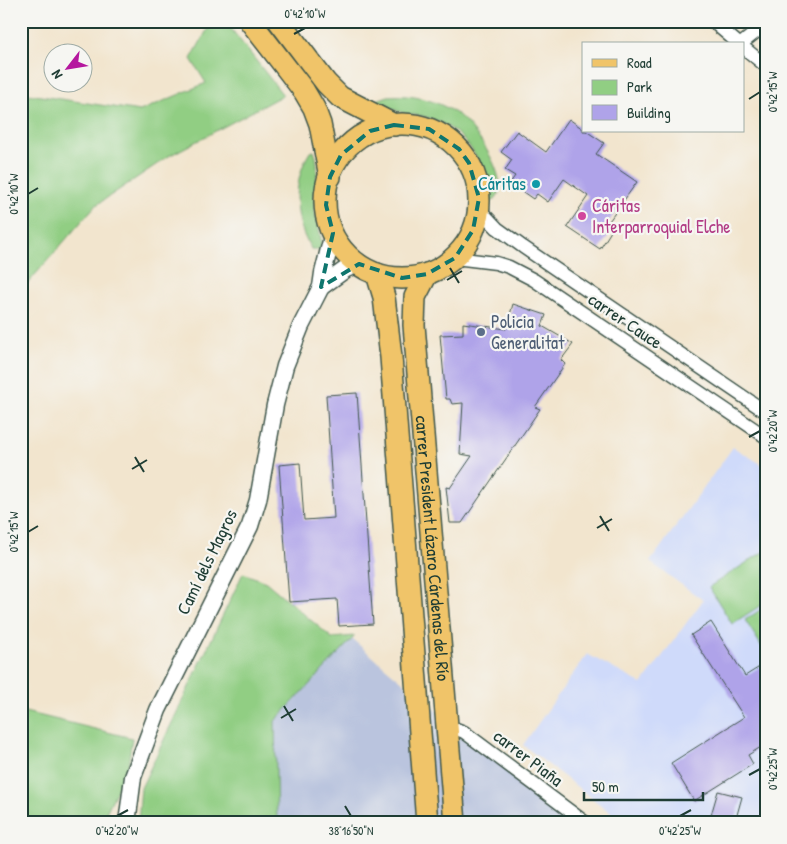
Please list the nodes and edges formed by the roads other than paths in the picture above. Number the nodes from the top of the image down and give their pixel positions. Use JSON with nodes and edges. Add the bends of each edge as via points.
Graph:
{"nodes":[{"id":1,"x":250,"y":21,"type":"edge"},
{"id":2,"x":279,"y":21,"type":"edge"},
{"id":3,"x":712,"y":21,"type":"edge"},
{"id":4,"x":766,"y":24,"type":"edge"},
{"id":5,"x":738,"y":42,"type":"edge"},
{"id":6,"x":743,"y":42,"type":"edge"},
{"id":7,"x":744,"y":48,"type":"edge"},
{"id":8,"x":766,"y":66,"type":"edge"},
{"id":9,"x":394,"y":125,"type":"junction"},
{"id":10,"x":330,"y":177,"type":"junction"},
{"id":11,"x":479,"y":209,"type":"junction"},
{"id":12,"x":333,"y":233,"type":"junction"},
{"id":13,"x":455,"y":258,"type":"junction"},
{"id":14,"x":368,"y":269,"type":"junction"},
{"id":15,"x":427,"y":274,"type":"junction"},
{"id":16,"x":321,"y":287,"type":"junction"},
{"id":17,"x":766,"y":412,"type":"edge"},
{"id":18,"x":766,"y":437,"type":"edge"},
{"id":19,"x":446,"y":725,"type":"junction"},
{"id":20,"x":127,"y":823,"type":"edge"},
{"id":21,"x":427,"y":823,"type":"edge"},
{"id":22,"x":455,"y":823,"type":"edge"},
{"id":23,"x":586,"y":823,"type":"edge"}],
"edges":[{"from":1,"to":10,"type":"main road","via":[[304,90],[320,124]]},
{"from":2,"to":9,"type":"main road","via":[[326,83],[340,96]]},
{"from":3,"to":5,"type":"street"},
{"from":4,"to":6,"type":"street"},
{"from":7,"to":8,"type":"street"},
{"from":9,"to":10,"type":"main road","via":[[359,137],[341,155]]},
{"from":9,"to":11,"type":"main road","via":[[429,129],[459,149],[476,180]]},
{"from":10,"to":12,"type":"main road","via":[[326,205]]},
{"from":11,"to":13,"type":"main road","via":[[474,230]]},
{"from":11,"to":17,"type":"street","name":"carrer Cauce","via":[[497,228],[523,247]]},
{"from":12,"to":14,"type":"main road","via":[[348,256]]},
{"from":12,"to":16,"type":"street","name":"Camí dels Magros"},
{"from":13,"to":15,"type":"main road"},
{"from":13,"to":18,"type":"street","name":"carrer Cauce","via":[[496,262],[534,280]]},
{"from":14,"to":15,"type":"main road","via":[[402,278]]},
{"from":14,"to":16,"type":"street","name":"Camí dels Magros","via":[[346,269]]},
{"from":14,"to":21,"type":"main road","name":"carrer President Lázaro Cárdenas del Río","via":[[384,297],[391,358]]},
{"from":15,"to":19,"type":"main road","name":"carrer President Lázaro Cárdenas del Río","via":[[416,297],[414,325]]},
{"from":16,"to":20,"type":"street","name":"Camí dels Magros","via":[[300,326],[285,366],[250,526],[158,710],[133,777]]},
{"from":19,"to":22,"type":"main road","name":"carrer President Lázaro Cárdenas del Río"},
{"from":19,"to":23,"type":"street","name":"carrer Piaña","via":[[464,732]]}]}
